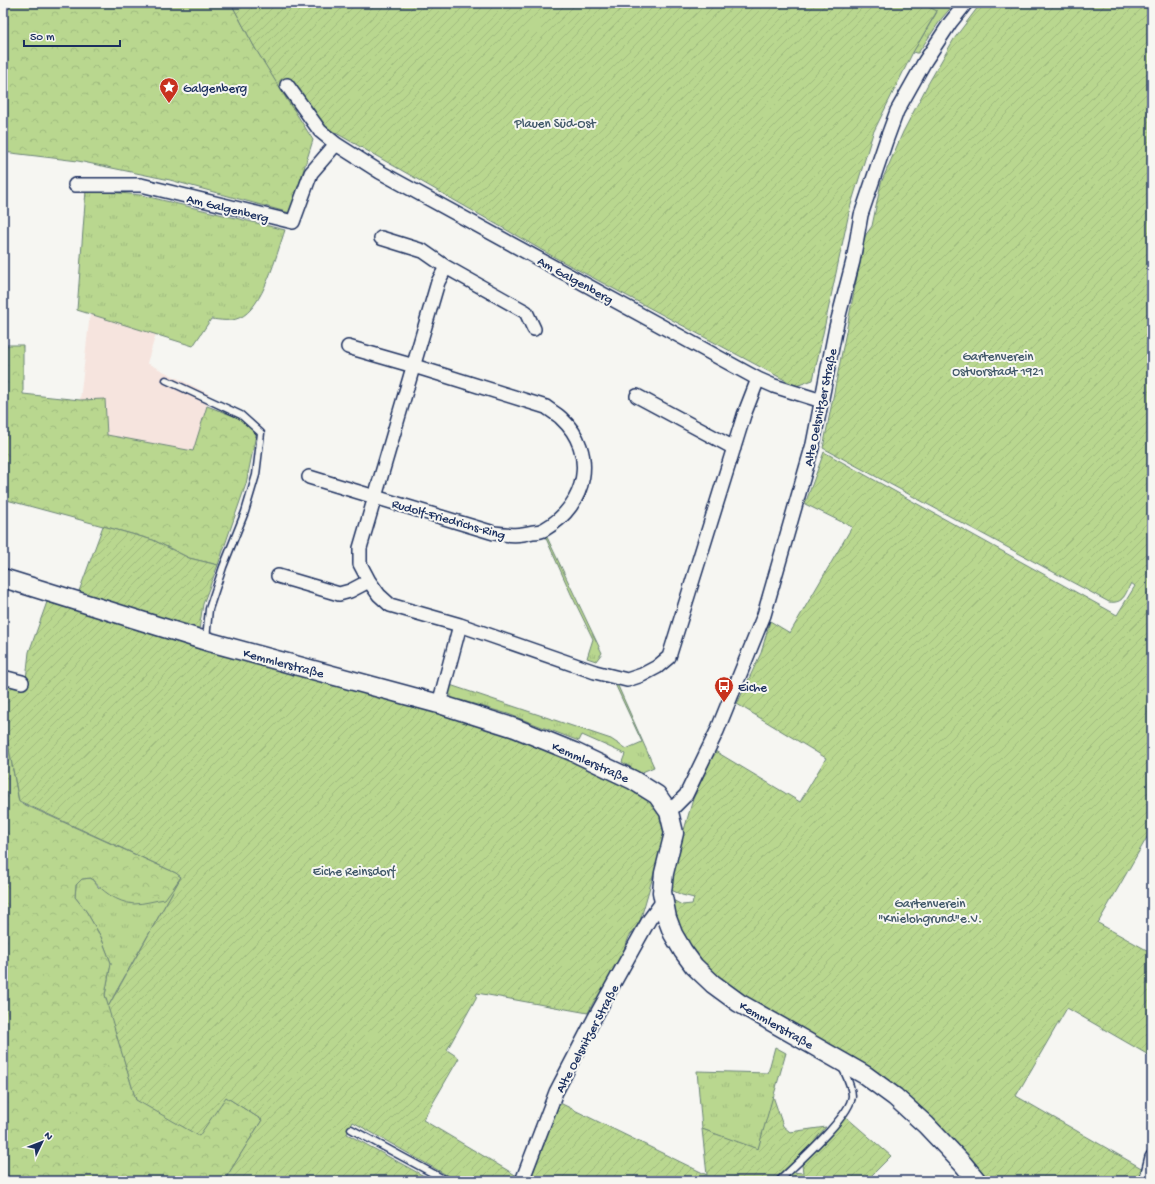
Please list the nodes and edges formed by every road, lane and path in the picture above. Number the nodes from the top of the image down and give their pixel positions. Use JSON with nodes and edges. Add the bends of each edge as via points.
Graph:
{"nodes":[{"id":1,"x":966,"y":3,"type":"edge"},
{"id":2,"x":287,"y":85,"type":"dead end"},
{"id":3,"x":336,"y":144,"type":"junction"},
{"id":4,"x":75,"y":185,"type":"dead end"},
{"id":5,"x":381,"y":238,"type":"dead end"},
{"id":6,"x":446,"y":267,"type":"junction"},
{"id":7,"x":534,"y":329,"type":"dead end"},
{"id":8,"x":348,"y":347,"type":"dead end"},
{"id":9,"x":414,"y":366,"type":"junction"},
{"id":10,"x":758,"y":378,"type":"junction"},
{"id":11,"x":166,"y":380,"type":"dead end"},
{"id":12,"x":637,"y":396,"type":"dead end"},
{"id":13,"x":822,"y":401,"type":"junction"},
{"id":14,"x":734,"y":448,"type":"junction"},
{"id":15,"x":309,"y":477,"type":"dead end"},
{"id":16,"x":375,"y":497,"type":"junction"},
{"id":17,"x":278,"y":576,"type":"dead end"},
{"id":18,"x":3,"y":578,"type":"edge"},
{"id":19,"x":369,"y":581,"type":"junction"},
{"id":20,"x":460,"y":625,"type":"junction"},
{"id":21,"x":206,"y":641,"type":"junction"},
{"id":22,"x":3,"y":677,"type":"edge"},
{"id":23,"x":22,"y":682,"type":"dead end"},
{"id":24,"x":439,"y":704,"type":"junction"},
{"id":25,"x":670,"y":812,"type":"junction"},
{"id":26,"x":663,"y":901,"type":"junction"},
{"id":27,"x":839,"y":1060,"type":"junction"},
{"id":28,"x":351,"y":1129,"type":"dead end"},
{"id":29,"x":1152,"y":1157,"type":"edge"},
{"id":30,"x":446,"y":1181,"type":"edge"},
{"id":31,"x":522,"y":1181,"type":"edge"},
{"id":32,"x":778,"y":1181,"type":"edge"},
{"id":33,"x":977,"y":1181,"type":"edge"},
{"id":34,"x":1146,"y":1181,"type":"edge"}],
"edges":[{"from":1,"to":13,"type":"street","name":"Alte Oelsnitzer Straße","via":[[925,61],[897,111],[884,146],[861,215]]},
{"from":2,"to":3,"type":"street","name":"Am Galgenberg","via":[[320,131]]},
{"from":3,"to":4,"type":"street","name":"Am Galgenberg","via":[[311,173],[293,222],[141,185]]},
{"from":3,"to":10,"type":"street","name":"Am Galgenberg","via":[[387,175]]},
{"from":5,"to":6,"type":"street","via":[[423,251]]},
{"from":6,"to":7,"type":"street","via":[[526,312]]},
{"from":6,"to":9,"type":"street","name":"Rudolf-Friedrichs-Ring","via":[[438,282]]},
{"from":8,"to":9,"type":"street","name":"Rudolf-Friedrichs-Ring"},
{"from":9,"to":16,"type":"street","name":"Rudolf-Friedrichs-Ring"},
{"from":9,"to":16,"type":"street","name":"Rudolf-Friedrichs-Ring","via":[[546,407],[561,417],[581,447],[583,480],[577,497],[566,513],[544,530],[517,536],[494,533]]},
{"from":10,"to":13,"type":"street","name":"Am Galgenberg","via":[[774,386]]},
{"from":10,"to":14,"type":"street","name":"Rudolf-Friedrichs-Ring"},
{"from":11,"to":21,"type":"lane","via":[[241,415],[261,433],[256,475],[209,609]]},
{"from":12,"to":14,"type":"street"},
{"from":13,"to":25,"type":"street","name":"Alte Oelsnitzer Straße","via":[[805,476],[764,615],[717,732],[686,795]]},
{"from":14,"to":20,"type":"street","name":"Rudolf-Friedrichs-Ring","via":[[669,657],[658,667],[627,680],[595,672]]},
{"from":15,"to":16,"type":"street","name":"Rudolf-Friedrichs-Ring"},
{"from":16,"to":19,"type":"street","name":"Rudolf-Friedrichs-Ring","via":[[360,548],[360,564]]},
{"from":17,"to":19,"type":"street","via":[[339,594]]},
{"from":18,"to":21,"type":"street","name":"Kemmlerstraße"},
{"from":19,"to":20,"type":"street","name":"Rudolf-Friedrichs-Ring","via":[[390,605]]},
{"from":20,"to":24,"type":"street"},
{"from":21,"to":24,"type":"street","name":"Kemmlerstraße"},
{"from":22,"to":23,"type":"street"},
{"from":24,"to":25,"type":"street","name":"Kemmlerstraße","via":[[515,728],[617,772],[657,795]]},
{"from":25,"to":26,"type":"street","name":"Kemmlerstraße","via":[[674,833],[664,873]]},
{"from":26,"to":27,"type":"street","name":"Kemmlerstraße","via":[[667,918],[683,951],[713,984],[740,1003]]},
{"from":26,"to":31,"type":"street","name":"Alte Oelsnitzer Straße","via":[[649,920],[556,1092]]},
{"from":27,"to":32,"type":"lane","via":[[852,1096],[846,1111]]},
{"from":27,"to":33,"type":"street","name":"Kemmlerstraße","via":[[895,1097],[926,1125]]},
{"from":28,"to":30,"type":"lane"},
{"from":29,"to":34,"type":"street"}]}
